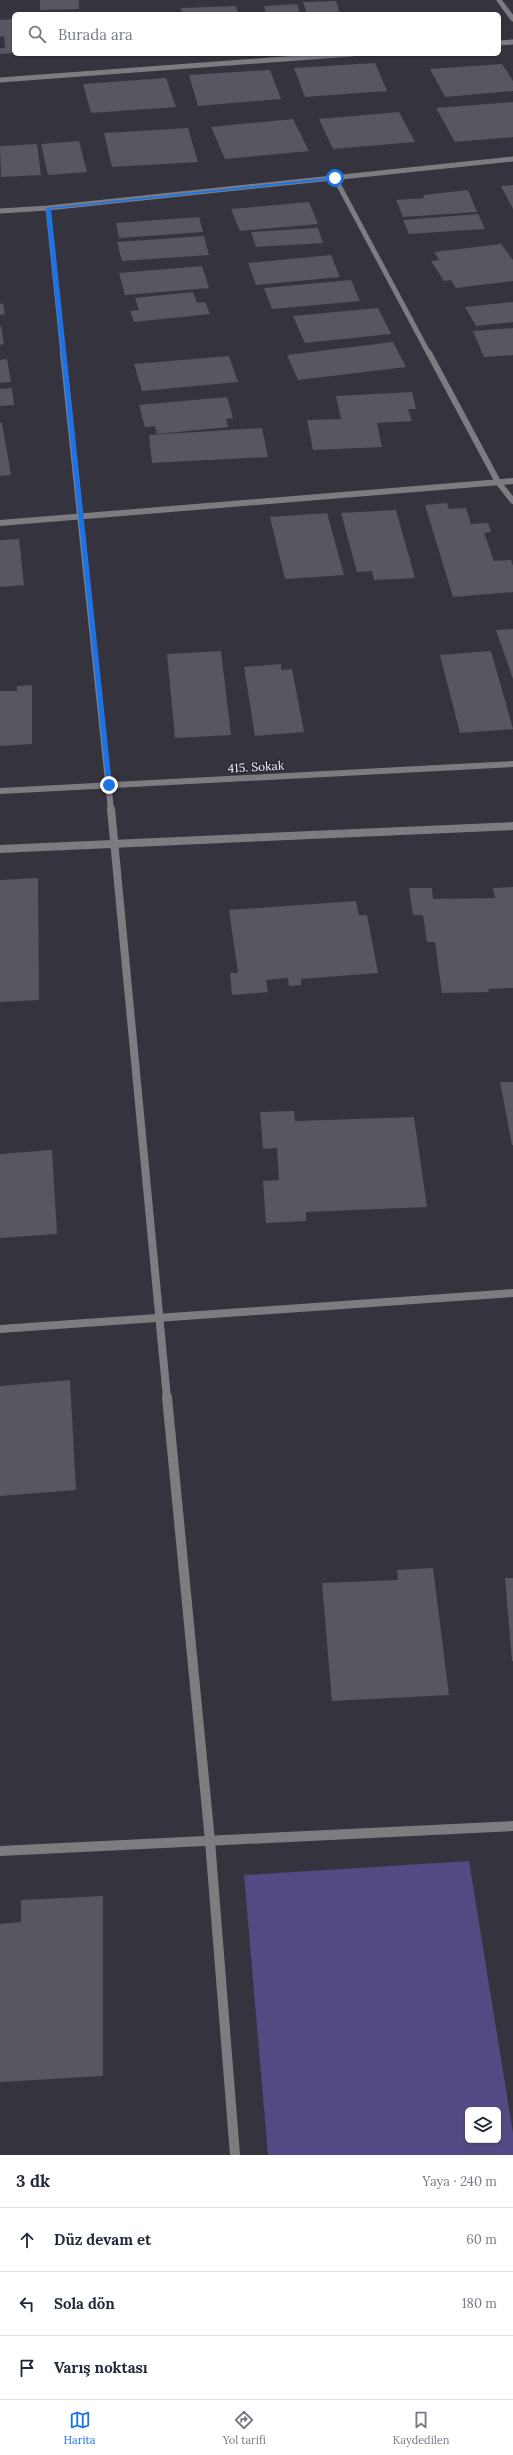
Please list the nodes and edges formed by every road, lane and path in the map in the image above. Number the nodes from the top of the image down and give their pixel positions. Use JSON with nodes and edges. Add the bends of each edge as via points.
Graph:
{"nodes":[{"id":1,"x":499,"y":0,"type":"edge"},
{"id":2,"x":513,"y":19,"type":"edge"},
{"id":3,"x":513,"y":42,"type":"edge"},
{"id":4,"x":501,"y":43,"type":"edge"},
{"id":5,"x":325,"y":56,"type":"edge"},
{"id":6,"x":0,"y":80,"type":"edge"},
{"id":7,"x":513,"y":159,"type":"edge"},
{"id":8,"x":335,"y":178,"type":"junction"},
{"id":9,"x":48,"y":208,"type":"junction"},
{"id":10,"x":0,"y":211,"type":"edge"},
{"id":11,"x":513,"y":481,"type":"edge"},
{"id":12,"x":498,"y":482,"type":"junction"},
{"id":13,"x":513,"y":501,"type":"edge"},
{"id":14,"x":81,"y":517,"type":"junction"},
{"id":15,"x":0,"y":523,"type":"edge"},
{"id":16,"x":513,"y":764,"type":"edge"},
{"id":17,"x":109,"y":785,"type":"junction"},
{"id":18,"x":0,"y":791,"type":"edge"},
{"id":19,"x":513,"y":826,"type":"edge"},
{"id":20,"x":113,"y":844,"type":"junction"},
{"id":21,"x":0,"y":849,"type":"edge"},
{"id":22,"x":513,"y":1293,"type":"edge"},
{"id":23,"x":159,"y":1317,"type":"junction"},
{"id":24,"x":0,"y":1329,"type":"edge"},
{"id":25,"x":513,"y":1826,"type":"edge"},
{"id":26,"x":210,"y":1841,"type":"junction"},
{"id":27,"x":0,"y":1851,"type":"edge"},
{"id":28,"x":235,"y":2155,"type":"edge"}],
"edges":[{"from":1,"to":2,"type":"street"},
{"from":3,"to":4,"type":"street"},
{"from":5,"to":6,"type":"street"},
{"from":7,"to":8,"type":"street"},
{"from":8,"to":9,"type":"street"},
{"from":8,"to":12,"type":"street"},
{"from":9,"to":10,"type":"street"},
{"from":9,"to":14,"type":"street"},
{"from":11,"to":12,"type":"street"},
{"from":12,"to":13,"type":"street"},
{"from":12,"to":14,"type":"street"},
{"from":14,"to":15,"type":"street"},
{"from":14,"to":17,"type":"street"},
{"from":16,"to":17,"type":"street","name":"415. Sokak"},
{"from":17,"to":18,"type":"street","name":"415. Sokak"},
{"from":17,"to":20,"type":"street"},
{"from":19,"to":20,"type":"street"},
{"from":20,"to":21,"type":"street"},
{"from":20,"to":23,"type":"street"},
{"from":22,"to":23,"type":"street"},
{"from":23,"to":24,"type":"street"},
{"from":23,"to":26,"type":"street"},
{"from":25,"to":26,"type":"street"},
{"from":26,"to":27,"type":"street"},
{"from":26,"to":28,"type":"street"}]}
